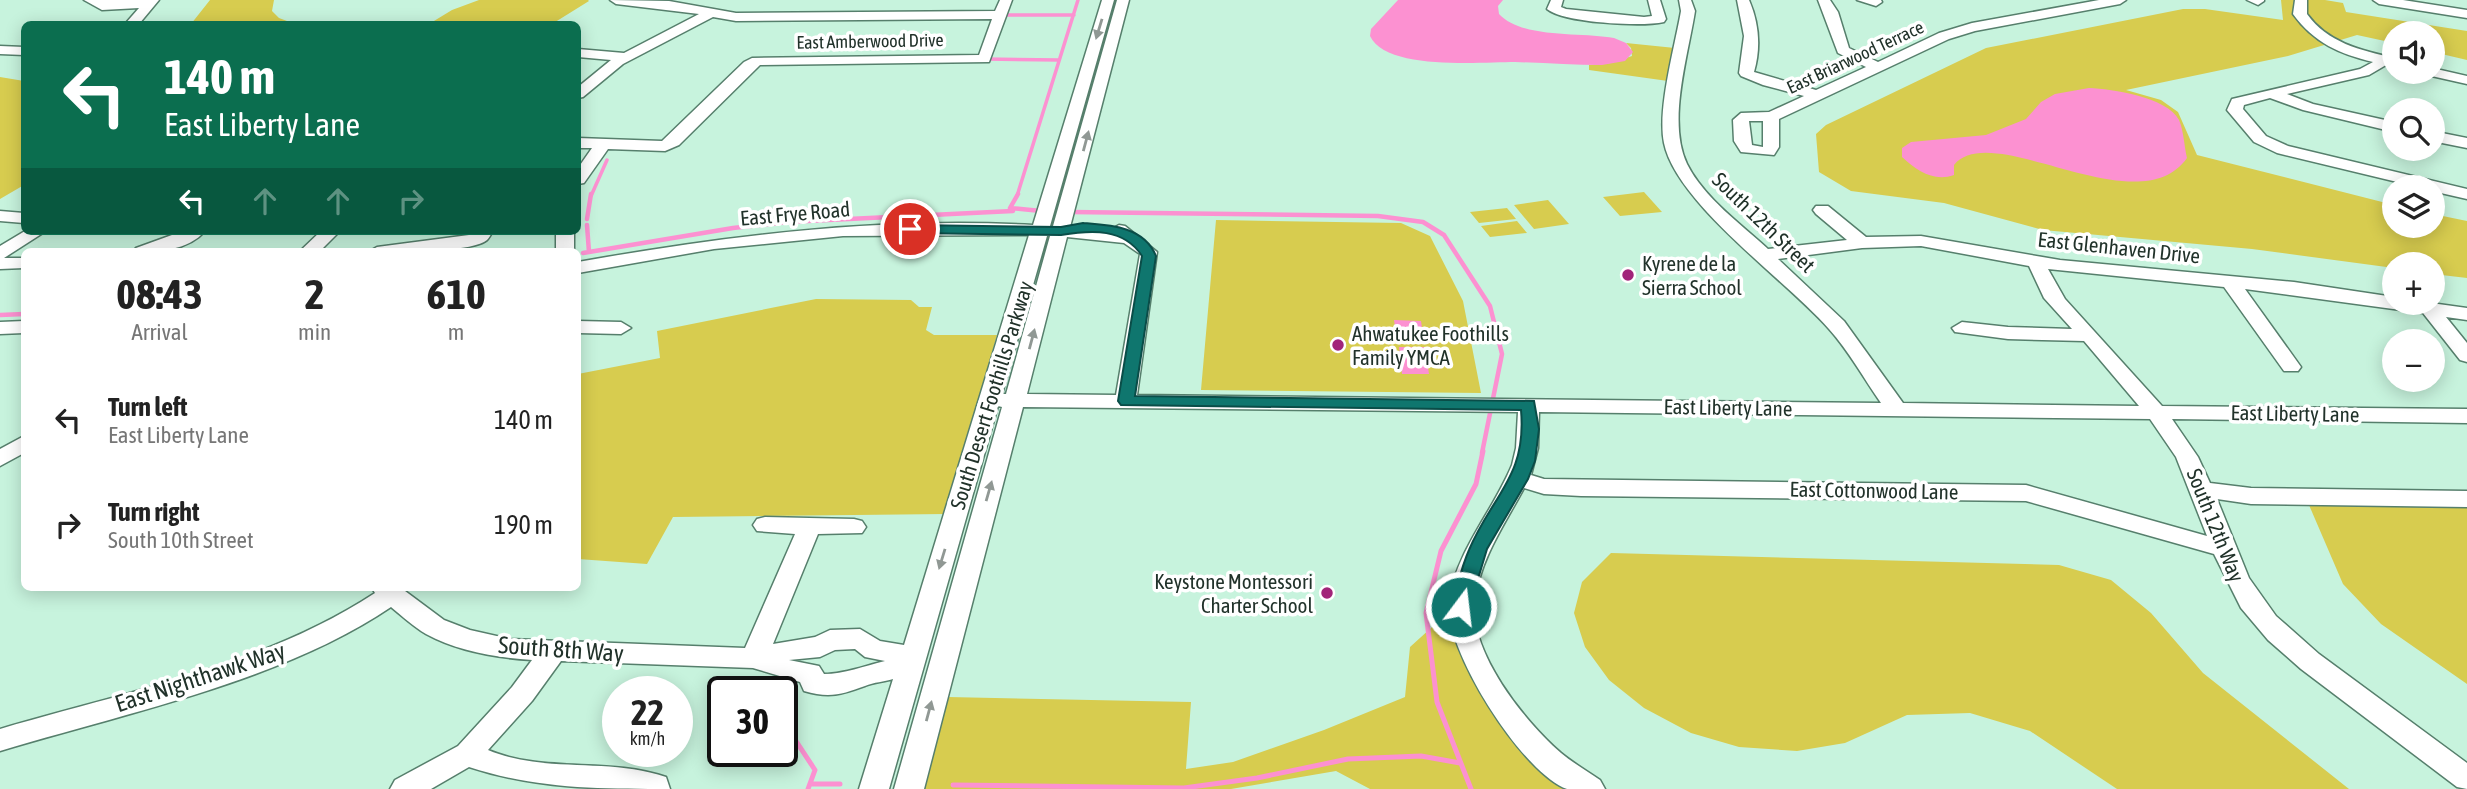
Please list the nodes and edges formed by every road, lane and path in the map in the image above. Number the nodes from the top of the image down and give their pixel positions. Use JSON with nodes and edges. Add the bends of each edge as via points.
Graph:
{"nodes":[{"id":1,"x":90,"y":0,"type":"edge"},
{"id":2,"x":616,"y":0,"type":"edge"},
{"id":3,"x":796,"y":0,"type":"edge"},
{"id":4,"x":1006,"y":0,"type":"edge"},
{"id":5,"x":1108,"y":0,"type":"edge"},
{"id":6,"x":1123,"y":0,"type":"edge"},
{"id":7,"x":1654,"y":0,"type":"edge"},
{"id":8,"x":1685,"y":0,"type":"edge"},
{"id":9,"x":1742,"y":0,"type":"edge"},
{"id":10,"x":1824,"y":0,"type":"edge"},
{"id":11,"x":2035,"y":0,"type":"edge"},
{"id":12,"x":2120,"y":0,"type":"edge"},
{"id":13,"x":2301,"y":0,"type":"edge"},
{"id":14,"x":2379,"y":0,"type":"edge"},
{"id":15,"x":152,"y":2,"type":"edge"},
{"id":16,"x":672,"y":3,"type":"edge"},
{"id":17,"x":1557,"y":5,"type":"edge"},
{"id":18,"x":2061,"y":11,"type":"junction"},
{"id":19,"x":711,"y":13,"type":"junction"},
{"id":20,"x":2467,"y":14,"type":"edge"},
{"id":21,"x":1000,"y":15,"type":"junction"},
{"id":22,"x":781,"y":17,"type":"junction"},
{"id":23,"x":135,"y":21,"type":"edge"},
{"id":24,"x":0,"y":50,"type":"edge"},
{"id":25,"x":21,"y":51,"type":"edge"},
{"id":26,"x":581,"y":53,"type":"edge"},
{"id":27,"x":626,"y":57,"type":"junction"},
{"id":28,"x":2382,"y":59,"type":"edge"},
{"id":29,"x":2382,"y":64,"type":"edge"},
{"id":30,"x":1877,"y":67,"type":"junction"},
{"id":31,"x":2445,"y":75,"type":"edge"},
{"id":32,"x":2467,"y":80,"type":"edge"},
{"id":33,"x":1083,"y":83,"type":"junction"},
{"id":34,"x":1101,"y":83,"type":"junction"},
{"id":35,"x":581,"y":91,"type":"edge"},
{"id":36,"x":2270,"y":93,"type":"junction"},
{"id":37,"x":1817,"y":96,"type":"junction"},
{"id":38,"x":1771,"y":117,"type":"dead end"},
{"id":39,"x":2382,"y":124,"type":"edge"},
{"id":40,"x":2445,"y":139,"type":"edge"},
{"id":41,"x":581,"y":143,"type":"edge"},
{"id":42,"x":2467,"y":143,"type":"edge"},
{"id":43,"x":603,"y":145,"type":"junction"},
{"id":44,"x":581,"y":175,"type":"edge"},
{"id":45,"x":2467,"y":194,"type":"edge"},
{"id":46,"x":1822,"y":210,"type":"dead end"},
{"id":47,"x":0,"y":216,"type":"edge"},
{"id":48,"x":1044,"y":217,"type":"junction"},
{"id":49,"x":21,"y":218,"type":"edge"},
{"id":50,"x":1065,"y":218,"type":"junction"},
{"id":51,"x":31,"y":235,"type":"edge"},
{"id":52,"x":189,"y":235,"type":"edge"},
{"id":53,"x":327,"y":235,"type":"edge"},
{"id":54,"x":476,"y":235,"type":"edge"},
{"id":55,"x":1862,"y":243,"type":"junction"},
{"id":56,"x":155,"y":248,"type":"edge"},
{"id":57,"x":312,"y":248,"type":"edge"},
{"id":58,"x":400,"y":248,"type":"edge"},
{"id":59,"x":0,"y":254,"type":"edge"},
{"id":60,"x":1766,"y":256,"type":"junction"},
{"id":61,"x":2037,"y":262,"type":"junction"},
{"id":62,"x":21,"y":263,"type":"edge"},
{"id":63,"x":0,"y":264,"type":"edge"},
{"id":64,"x":581,"y":266,"type":"edge"},
{"id":65,"x":2230,"y":282,"type":"junction"},
{"id":66,"x":2382,"y":302,"type":"edge"},
{"id":67,"x":2445,"y":311,"type":"edge"},
{"id":68,"x":2467,"y":314,"type":"edge"},
{"id":69,"x":2435,"y":315,"type":"edge"},
{"id":70,"x":21,"y":327,"type":"edge"},
{"id":71,"x":581,"y":327,"type":"edge"},
{"id":72,"x":0,"y":328,"type":"edge"},
{"id":73,"x":621,"y":328,"type":"dead end"},
{"id":74,"x":1962,"y":328,"type":"dead end"},
{"id":75,"x":2089,"y":335,"type":"junction"},
{"id":76,"x":2467,"y":356,"type":"edge"},
{"id":77,"x":2291,"y":367,"type":"dead end"},
{"id":78,"x":1002,"y":400,"type":"junction"},
{"id":79,"x":1126,"y":401,"type":"junction"},
{"id":80,"x":1522,"y":405,"type":"junction"},
{"id":81,"x":1896,"y":409,"type":"junction"},
{"id":82,"x":2152,"y":411,"type":"junction"},
{"id":83,"x":2467,"y":416,"type":"edge"},
{"id":84,"x":21,"y":445,"type":"edge"},
{"id":85,"x":0,"y":459,"type":"edge"},
{"id":86,"x":1519,"y":479,"type":"junction"},
{"id":87,"x":2202,"y":489,"type":"junction"},
{"id":88,"x":2467,"y":499,"type":"edge"},
{"id":89,"x":765,"y":525,"type":"dead end"},
{"id":90,"x":810,"y":526,"type":"junction"},
{"id":91,"x":854,"y":527,"type":"dead end"},
{"id":92,"x":2221,"y":548,"type":"junction"},
{"id":93,"x":388,"y":591,"type":"edge"},
{"id":94,"x":868,"y":646,"type":"junction"},
{"id":95,"x":820,"y":647,"type":"junction"},
{"id":96,"x":552,"y":653,"type":"junction"},
{"id":97,"x":754,"y":658,"type":"junction"},
{"id":98,"x":911,"y":662,"type":"junction"},
{"id":99,"x":810,"y":673,"type":"junction"},
{"id":100,"x":857,"y":677,"type":"junction"},
{"id":101,"x":0,"y":740,"type":"edge"},
{"id":102,"x":468,"y":754,"type":"junction"},
{"id":103,"x":2467,"y":779,"type":"edge"},
{"id":104,"x":656,"y":787,"type":"edge"},
{"id":105,"x":405,"y":789,"type":"edge"},
{"id":106,"x":874,"y":789,"type":"edge"},
{"id":107,"x":909,"y":789,"type":"edge"},
{"id":108,"x":1590,"y":789,"type":"edge"}],
"edges":[{"from":1,"to":15,"type":"street","via":[[102,6]]},
{"from":2,"to":16,"type":"street"},
{"from":3,"to":22,"type":"street"},
{"from":4,"to":21,"type":"street"},
{"from":5,"to":33,"type":"street","name":"South Desert Foothills Parkway","one_way":true},
{"from":6,"to":34,"type":"street","name":"South Desert Foothills Parkway"},
{"from":7,"to":17,"type":"street","via":[[1660,16],[1653,21]]},
{"from":8,"to":60,"type":"street","name":"South 12th Street","via":[[1688,12],[1670,121],[1674,153],[1696,189]]},
{"from":9,"to":37,"type":"street","via":[[1750,30],[1746,73]]},
{"from":10,"to":30,"type":"street","via":[[1843,50]]},
{"from":11,"to":18,"type":"street"},
{"from":12,"to":18,"type":"street","name":"East Briarwood Terrace"},
{"from":13,"to":28,"type":"street","via":[[2300,14],[2322,38],[2339,48]]},
{"from":14,"to":20,"type":"street"},
{"from":15,"to":23,"type":"street"},
{"from":16,"to":19,"type":"street"},
{"from":18,"to":30,"type":"street","name":"East Briarwood Terrace","via":[[1956,31]]},
{"from":19,"to":22,"type":"street"},
{"from":19,"to":27,"type":"street"},
{"from":21,"to":22,"type":"street"},
{"from":21,"to":43,"type":"street","name":"East Amberwood Drive","via":[[984,59],[757,61],[666,146]]},
{"from":24,"to":25,"type":"street"},
{"from":26,"to":27,"type":"street"},
{"from":27,"to":35,"type":"street"},
{"from":29,"to":36,"type":"street"},
{"from":30,"to":37,"type":"street","name":"East Briarwood Terrace"},
{"from":31,"to":32,"type":"street"},
{"from":33,"to":34,"type":"street"},
{"from":33,"to":48,"type":"street","name":"South Desert Foothills Parkway"},
{"from":50,"to":34,"type":"street","name":"South Desert Foothills Parkway","one_way":true},
{"from":36,"to":39,"type":"street"},
{"from":36,"to":45,"type":"street","via":[[2234,106],[2260,139],[2293,153]]},
{"from":37,"to":38,"type":"street","name":"East Briarwood Terrace"},
{"from":40,"to":42,"type":"street"},
{"from":41,"to":43,"type":"street"},
{"from":43,"to":44,"type":"street"},
{"from":46,"to":55,"type":"street"},
{"from":47,"to":49,"type":"street"},
{"from":48,"to":50,"type":"street","name":"East Frye Road"},
{"from":48,"to":64,"type":"street","name":"East Frye Road","via":[[809,233]]},
{"from":48,"to":78,"type":"street","name":"South Desert Foothills Parkway"},
{"from":78,"to":50,"type":"street","name":"South Desert Foothills Parkway","one_way":true},
{"from":50,"to":79,"type":"street","name":"East Frye Road","via":[[1129,238],[1148,252]]},
{"from":51,"to":59,"type":"street"},
{"from":52,"to":56,"type":"street"},
{"from":53,"to":57,"type":"street"},
{"from":54,"to":58,"type":"street"},
{"from":55,"to":60,"type":"street","name":"East Glenhaven Drive"},
{"from":55,"to":61,"type":"street","name":"East Glenhaven Drive","via":[[1921,241]]},
{"from":60,"to":81,"type":"street","name":"South 12th Street","via":[[1837,325]]},
{"from":61,"to":65,"type":"street","name":"East Glenhaven Drive"},
{"from":61,"to":75,"type":"street","name":"South 12th Way","via":[[2048,291]]},
{"from":62,"to":63,"type":"street"},
{"from":65,"to":66,"type":"street","name":"East Glenhaven Drive"},
{"from":65,"to":77,"type":"street"},
{"from":67,"to":68,"type":"street","name":"East Glenhaven Drive"},
{"from":69,"to":76,"type":"street"},
{"from":70,"to":72,"type":"street"},
{"from":71,"to":73,"type":"street"},
{"from":74,"to":75,"type":"street"},
{"from":75,"to":82,"type":"street","name":"South 12th Way"},
{"from":78,"to":79,"type":"street","name":"East Liberty Lane"},
{"from":78,"to":98,"type":"street","name":"South Desert Foothills Parkway","one_way":true},
{"from":107,"to":78,"type":"street","name":"South Desert Foothills Parkway","one_way":true},
{"from":79,"to":80,"type":"street","name":"East Liberty Lane"},
{"from":80,"to":81,"type":"street","name":"East Liberty Lane"},
{"from":80,"to":86,"type":"street","via":[[1530,449]]},
{"from":81,"to":82,"type":"street","name":"East Liberty Lane"},
{"from":82,"to":83,"type":"street","name":"East Liberty Lane"},
{"from":82,"to":87,"type":"street","name":"South 12th Way","via":[[2190,460]]},
{"from":84,"to":85,"type":"street"},
{"from":86,"to":92,"type":"street","name":"East Cottonwood Lane","via":[[1581,488],[2026,493]]},
{"from":86,"to":108,"type":"street","via":[[1474,560],[1461,607],[1468,641],[1518,727],[1550,760]]},
{"from":87,"to":88,"type":"street","via":[[2251,496]]},
{"from":87,"to":92,"type":"street","name":"South 12th Way"},
{"from":89,"to":90,"type":"street"},
{"from":90,"to":91,"type":"street"},
{"from":90,"to":97,"type":"street"},
{"from":92,"to":103,"type":"street","name":"South 12th Way","via":[[2246,597],[2267,623],[2305,658]]},
{"from":93,"to":96,"type":"street","name":"South 8th Way","via":[[435,627],[466,639]]},
{"from":93,"to":101,"type":"street","name":"East Nighthawk Way","via":[[344,624],[277,653]]},
{"from":94,"to":95,"type":"street","name":"South 8th Way","via":[[860,639],[830,640]]},
{"from":94,"to":98,"type":"street","name":"South 8th Way","via":[[895,652]]},
{"from":94,"to":100,"type":"street"},
{"from":95,"to":97,"type":"street","name":"South 8th Way"},
{"from":95,"to":99,"type":"street"},
{"from":96,"to":97,"type":"street","name":"South 8th Way"},
{"from":96,"to":102,"type":"street"},
{"from":97,"to":99,"type":"street","name":"South 8th Way"},
{"from":98,"to":100,"type":"street","name":"South 8th Way"},
{"from":98,"to":106,"type":"street","name":"South Desert Foothills Parkway"},
{"from":99,"to":100,"type":"street","name":"South 8th Way","via":[[814,684],[846,684]]},
{"from":102,"to":104,"type":"street","via":[[512,772],[631,779]]},
{"from":102,"to":105,"type":"street"}]}
